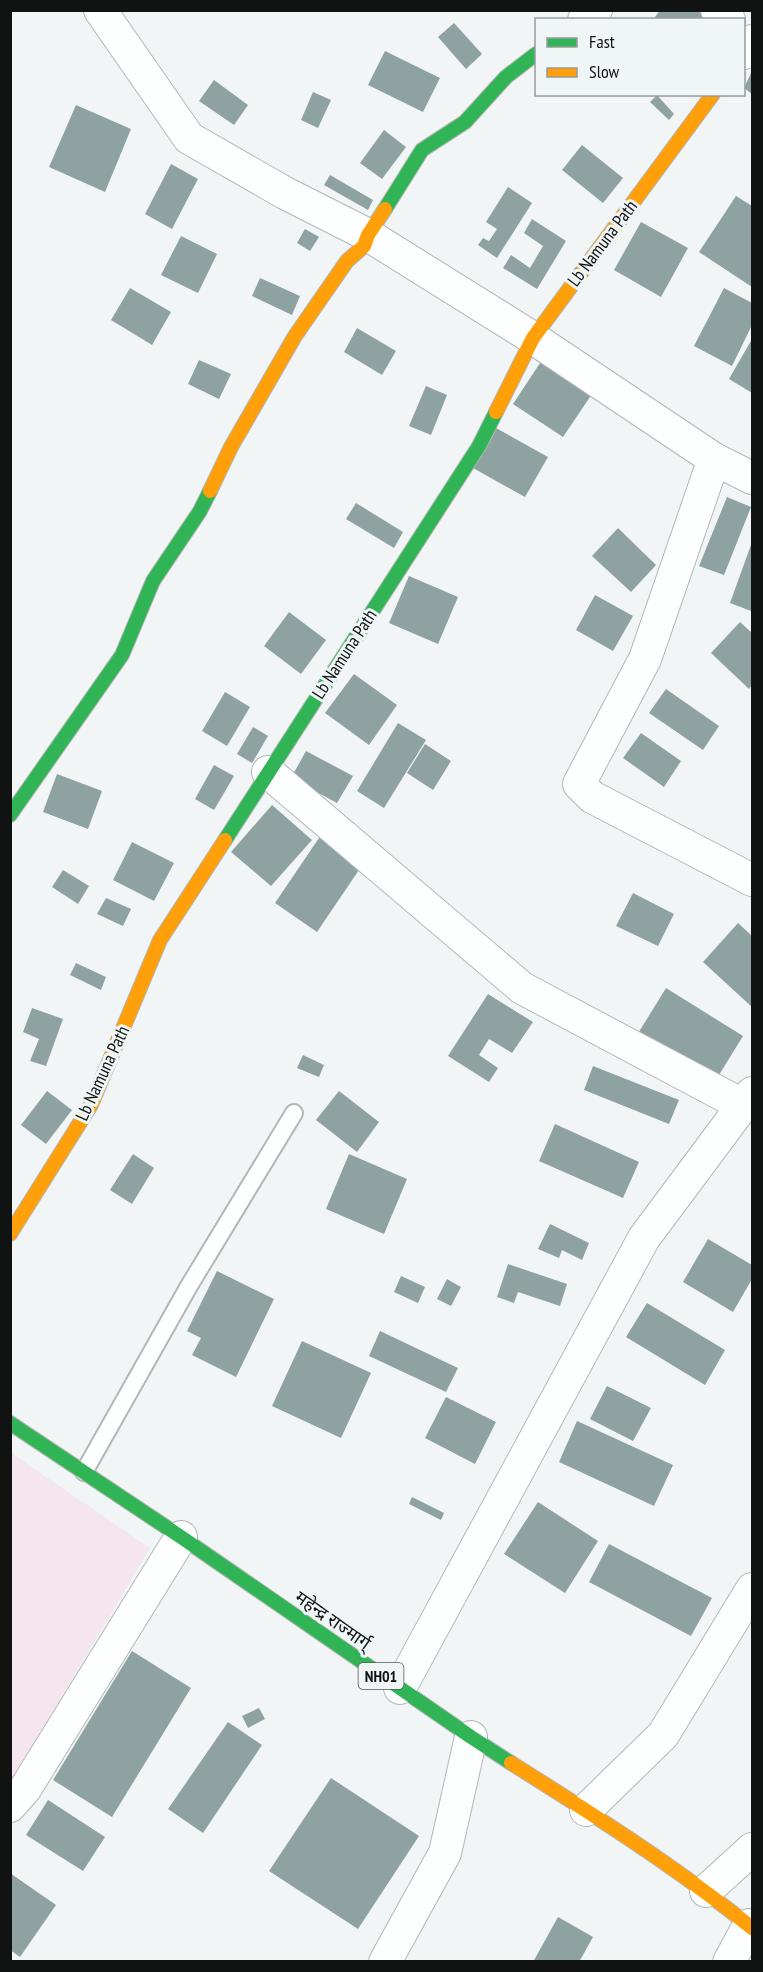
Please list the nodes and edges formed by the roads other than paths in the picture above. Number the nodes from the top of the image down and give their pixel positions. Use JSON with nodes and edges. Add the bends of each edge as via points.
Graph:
{"nodes":[{"id":1,"x":100,"y":10,"type":"edge"},
{"id":2,"x":535,"y":55,"type":"edge"},
{"id":3,"x":712,"y":96,"type":"edge"},
{"id":4,"x":368,"y":235,"type":"junction"},
{"id":5,"x":533,"y":338,"type":"junction"},
{"id":6,"x":714,"y":459,"type":"junction"},
{"id":7,"x":753,"y":478,"type":"edge"},
{"id":8,"x":268,"y":772,"type":"junction"},
{"id":9,"x":10,"y":815,"type":"edge"},
{"id":10,"x":753,"y":880,"type":"edge"},
{"id":11,"x":748,"y":1100,"type":"edge"},
{"id":12,"x":294,"y":1113,"type":"dead end"},
{"id":13,"x":10,"y":1234,"type":"edge"},
{"id":14,"x":10,"y":1423,"type":"edge"},
{"id":15,"x":84,"y":1472,"type":"junction"},
{"id":16,"x":182,"y":1537,"type":"junction"},
{"id":17,"x":753,"y":1589,"type":"edge"},
{"id":18,"x":400,"y":1688,"type":"junction"},
{"id":19,"x":471,"y":1737,"type":"junction"},
{"id":20,"x":10,"y":1806,"type":"edge"},
{"id":21,"x":586,"y":1810,"type":"junction"},
{"id":22,"x":753,"y":1849,"type":"edge"},
{"id":23,"x":706,"y":1891,"type":"junction"},
{"id":24,"x":751,"y":1927,"type":"edge"},
{"id":25,"x":385,"y":1962,"type":"edge"},
{"id":26,"x":729,"y":1962,"type":"edge"}],
"edges":[{"from":1,"to":4,"type":"street","via":[[189,138]]},
{"from":2,"to":4,"type":"main road","via":[[506,77],[465,122],[422,150]]},
{"from":3,"to":5,"type":"main road","name":"Lb Namuna Path"},
{"from":4,"to":5,"type":"street"},
{"from":4,"to":9,"type":"main road","via":[[364,246],[347,261],[295,336],[231,447],[200,511],[153,581],[122,655]]},
{"from":5,"to":6,"type":"street"},
{"from":5,"to":8,"type":"main road","name":"Lb Namuna Path","via":[[479,446]]},
{"from":6,"to":7,"type":"street"},
{"from":6,"to":10,"type":"street","via":[[645,659],[579,784],[592,797]]},
{"from":8,"to":11,"type":"street","via":[[522,988]]},
{"from":8,"to":13,"type":"main road","name":"Lb Namuna Path","via":[[159,940],[91,1105]]},
{"from":11,"to":18,"type":"street","via":[[644,1238]]},
{"from":12,"to":15,"type":"lane","via":[[189,1286]]},
{"from":14,"to":15,"type":"main road","name":"महेन्द्र राज्मार्ग्","number":"NH01"},
{"from":15,"to":16,"type":"main road","name":"महेन्द्र राज्मार्ग्","number":"NH01"},
{"from":16,"to":18,"type":"main road","name":"महेन्द्र राज्मार्ग्","number":"NH01"},
{"from":16,"to":20,"type":"street","via":[[25,1789]]},
{"from":17,"to":21,"type":"street","via":[[663,1735]]},
{"from":18,"to":19,"type":"main road","name":"महेन्द्र राज्मार्ग्","number":"NH01"},
{"from":19,"to":21,"type":"main road","name":"महेन्द्र राज्मार्ग्","number":"NH01"},
{"from":19,"to":25,"type":"street","via":[[445,1853]]},
{"from":21,"to":23,"type":"main road","name":"महेन्द्र राज्मार्ग्","number":"NH01"},
{"from":22,"to":23,"type":"street"},
{"from":23,"to":24,"type":"main road","name":"महेन्द्र राज्मार्ग्","number":"NH01"},
{"from":24,"to":26,"type":"street"}]}
